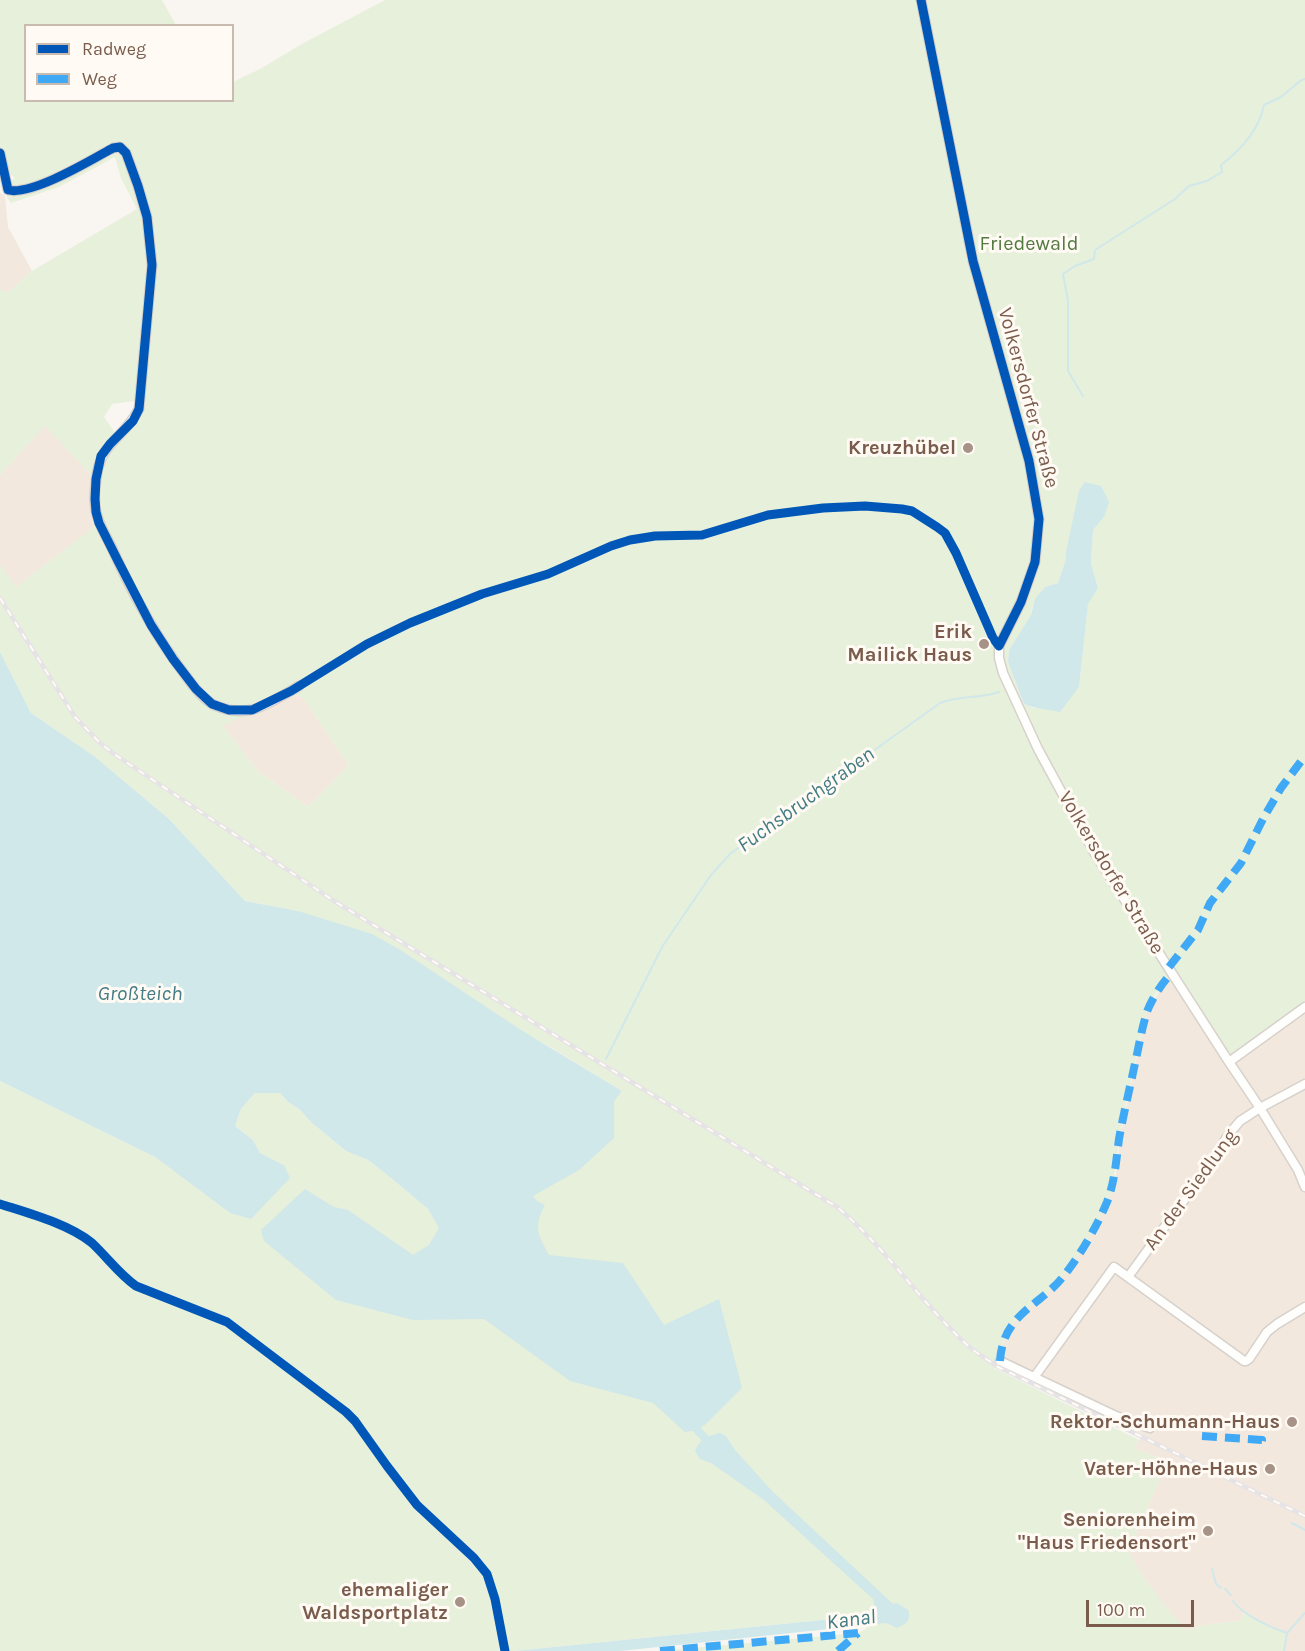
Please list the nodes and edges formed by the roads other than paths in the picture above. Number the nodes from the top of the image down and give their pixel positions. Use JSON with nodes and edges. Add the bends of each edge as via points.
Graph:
{"nodes":[{"id":1,"x":921,"y":0,"type":"edge"},
{"id":2,"x":0,"y":153,"type":"edge"},
{"id":3,"x":298,"y":686,"type":"dead end"},
{"id":4,"x":1305,"y":1007,"type":"edge"},
{"id":5,"x":1229,"y":1062,"type":"junction"},
{"id":6,"x":1305,"y":1084,"type":"edge"},
{"id":7,"x":1260,"y":1108,"type":"junction"},
{"id":8,"x":1301,"y":1171,"type":"edge"},
{"id":9,"x":1305,"y":1187,"type":"edge"},
{"id":10,"x":1128,"y":1277,"type":"junction"},
{"id":11,"x":1305,"y":1307,"type":"edge"},
{"id":12,"x":1000,"y":1361,"type":"dead end"},
{"id":13,"x":1035,"y":1376,"type":"junction"},
{"id":14,"x":1150,"y":1428,"type":"dead end"}],
"edges":[{"from":1,"to":5,"type":"street","name":"Volkersdorfer Straße","via":[[973,261],[1029,461],[1039,519],[1035,562],[999,646],[1003,673],[1038,749],[1094,852]]},
{"from":2,"to":3,"type":"street","via":[[11,191],[59,177],[113,148],[120,147],[126,153],[147,217],[152,265],[139,409],[101,456],[95,499],[99,523],[172,659],[212,704],[229,710],[252,710]]},
{"from":4,"to":5,"type":"street"},
{"from":5,"to":7,"type":"street","name":"Volkersdorfer Straße"},
{"from":6,"to":7,"type":"street","name":"An der Siedlung"},
{"from":7,"to":8,"type":"street","name":"Volkersdorfer Straße"},
{"from":7,"to":10,"type":"street","name":"An der Siedlung","via":[[1229,1134]]},
{"from":8,"to":9,"type":"street","name":"Volkersdorfer Straße"},
{"from":10,"to":11,"type":"street","via":[[1244,1361],[1267,1332]]},
{"from":10,"to":13,"type":"street","via":[[1114,1268]]},
{"from":12,"to":13,"type":"street"},
{"from":13,"to":14,"type":"street","via":[[1116,1416]]}]}
